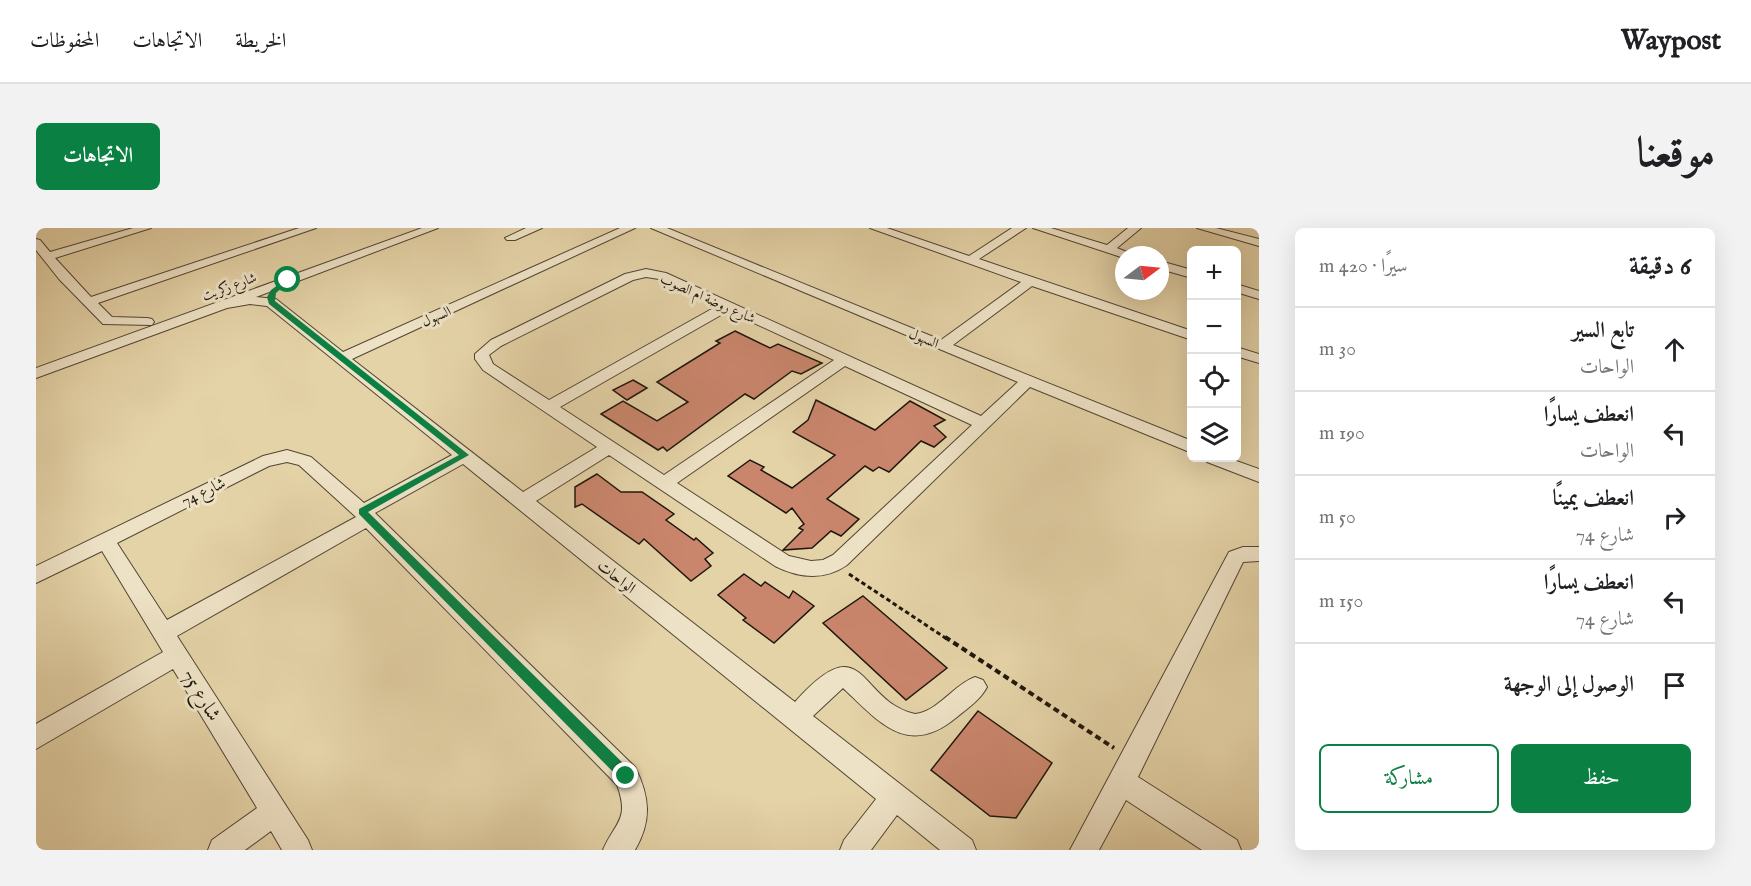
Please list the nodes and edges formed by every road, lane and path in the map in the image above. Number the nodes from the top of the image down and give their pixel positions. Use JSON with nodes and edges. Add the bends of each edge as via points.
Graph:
{"nodes":[{"id":1,"x":145,"y":228,"type":"edge"},
{"id":2,"x":310,"y":228,"type":"edge"},
{"id":3,"x":403,"y":228,"type":"edge"},
{"id":4,"x":432,"y":228,"type":"edge"},
{"id":5,"x":536,"y":228,"type":"edge"},
{"id":6,"x":629,"y":228,"type":"edge"},
{"id":7,"x":657,"y":228,"type":"edge"},
{"id":8,"x":876,"y":228,"type":"edge"},
{"id":9,"x":1020,"y":228,"type":"edge"},
{"id":10,"x":1039,"y":228,"type":"edge"},
{"id":11,"x":1135,"y":228,"type":"edge"},
{"id":12,"x":1203,"y":228,"type":"edge"},
{"id":13,"x":511,"y":238,"type":"dead end"},
{"id":14,"x":36,"y":242,"type":"edge"},
{"id":15,"x":1259,"y":243,"type":"edge"},
{"id":16,"x":1109,"y":249,"type":"junction"},
{"id":17,"x":1115,"y":251,"type":"edge"},
{"id":18,"x":48,"y":256,"type":"junction"},
{"id":19,"x":970,"y":260,"type":"junction"},
{"id":20,"x":1169,"y":268,"type":"edge"},
{"id":21,"x":1187,"y":273,"type":"edge"},
{"id":22,"x":288,"y":280,"type":"junction"},
{"id":23,"x":1030,"y":281,"type":"junction"},
{"id":24,"x":1241,"y":290,"type":"edge"},
{"id":25,"x":1259,"y":295,"type":"edge"},
{"id":26,"x":89,"y":302,"type":"junction"},
{"id":27,"x":272,"y":302,"type":"junction"},
{"id":28,"x":225,"y":303,"type":"junction"},
{"id":29,"x":728,"y":306,"type":"junction"},
{"id":30,"x":108,"y":321,"type":"junction"},
{"id":31,"x":147,"y":322,"type":"junction"},
{"id":32,"x":1187,"y":335,"type":"edge"},
{"id":33,"x":94,"y":341,"type":"junction"},
{"id":34,"x":942,"y":345,"type":"junction"},
{"id":35,"x":1241,"y":353,"type":"edge"},
{"id":36,"x":342,"y":358,"type":"junction"},
{"id":37,"x":1259,"y":359,"type":"edge"},
{"id":38,"x":844,"y":360,"type":"junction"},
{"id":39,"x":36,"y":361,"type":"edge"},
{"id":40,"x":36,"y":373,"type":"edge"},
{"id":41,"x":1028,"y":381,"type":"junction"},
{"id":42,"x":549,"y":407,"type":"junction"},
{"id":43,"x":984,"y":424,"type":"junction"},
{"id":44,"x":1187,"y":446,"type":"edge"},
{"id":45,"x":609,"y":447,"type":"junction"},
{"id":46,"x":465,"y":455,"type":"junction"},
{"id":47,"x":1223,"y":462,"type":"edge"},
{"id":48,"x":1259,"y":476,"type":"edge"},
{"id":49,"x":664,"y":483,"type":"junction"},
{"id":50,"x":522,"y":501,"type":"junction"},
{"id":51,"x":365,"y":515,"type":"junction"},
{"id":52,"x":105,"y":540,"type":"junction"},
{"id":53,"x":1259,"y":554,"type":"edge"},
{"id":54,"x":835,"y":565,"type":"junction"},
{"id":55,"x":36,"y":574,"type":"edge"},
{"id":56,"x":163,"y":633,"type":"junction"},
{"id":57,"x":177,"y":655,"type":"junction"},
{"id":58,"x":975,"y":687,"type":"dead end"},
{"id":59,"x":796,"y":718,"type":"junction"},
{"id":60,"x":36,"y":737,"type":"edge"},
{"id":61,"x":1127,"y":771,"type":"junction"},
{"id":62,"x":895,"y":796,"type":"junction"},
{"id":63,"x":274,"y":812,"type":"junction"},
{"id":64,"x":222,"y":850,"type":"edge"},
{"id":65,"x":298,"y":850,"type":"edge"},
{"id":66,"x":617,"y":850,"type":"edge"},
{"id":67,"x":854,"y":850,"type":"edge"},
{"id":68,"x":963,"y":850,"type":"edge"},
{"id":69,"x":1084,"y":850,"type":"edge"},
{"id":70,"x":1227,"y":850,"type":"edge"}],
"edges":[{"from":1,"to":18,"type":"street"},
{"from":2,"to":26,"type":"street"},
{"from":3,"to":31,"type":"street","name":"شارع زكريت"},
{"from":4,"to":22,"type":"street","name":"شارع زكريت"},
{"from":5,"to":13,"type":"street"},
{"from":6,"to":36,"type":"street","name":"السهول"},
{"from":7,"to":34,"type":"street","name":"السهول"},
{"from":8,"to":19,"type":"street"},
{"from":9,"to":19,"type":"street"},
{"from":10,"to":16,"type":"street"},
{"from":11,"to":16,"type":"street"},
{"from":12,"to":15,"type":"street"},
{"from":14,"to":18,"type":"street"},
{"from":16,"to":17,"type":"street"},
{"from":18,"to":26,"type":"street"},
{"from":19,"to":23,"type":"street"},
{"from":20,"to":21,"type":"street"},
{"from":22,"to":27,"type":"street","via":[[273,292]]},
{"from":22,"to":28,"type":"street","name":"شارع زكريت"},
{"from":23,"to":32,"type":"street"},
{"from":23,"to":34,"type":"street"},
{"from":24,"to":25,"type":"street"},
{"from":26,"to":30,"type":"street"},
{"from":27,"to":28,"type":"street"},
{"from":27,"to":36,"type":"street","name":"الواحات"},
{"from":28,"to":40,"type":"street","name":"شارع زكريت"},
{"from":29,"to":38,"type":"street","name":"شارع روضة ام الصوب"},
{"from":29,"to":42,"type":"street"},
{"from":29,"to":42,"type":"street","name":"شارع روضة ام الصوب","via":[[662,276],[640,274],[485,350],[484,363]]},
{"from":30,"to":31,"type":"street"},
{"from":30,"to":33,"type":"street"},
{"from":31,"to":33,"type":"street","name":"شارع زكريت"},
{"from":33,"to":39,"type":"street","name":"شارع زكريت"},
{"from":34,"to":41,"type":"street","name":"السهول"},
{"from":35,"to":37,"type":"street"},
{"from":36,"to":46,"type":"street","name":"الواحات"},
{"from":38,"to":43,"type":"street","name":"شارع روضة ام الصوب"},
{"from":38,"to":49,"type":"street"},
{"from":41,"to":43,"type":"street"},
{"from":41,"to":44,"type":"street","name":"السهول"},
{"from":42,"to":45,"type":"street","name":"شارع روضة ام الصوب"},
{"from":43,"to":54,"type":"street"},
{"from":45,"to":49,"type":"street","name":"شارع روضة ام الصوب"},
{"from":45,"to":50,"type":"street"},
{"from":46,"to":50,"type":"street","name":"الواحات"},
{"from":46,"to":51,"type":"street"},
{"from":47,"to":48,"type":"street"},
{"from":49,"to":54,"type":"street","name":"شارع روضة ام الصوب","via":[[789,565],[813,569]]},
{"from":50,"to":59,"type":"street","name":"الواحات"},
{"from":51,"to":52,"type":"street","name":"شارع 74","via":[[301,458],[279,457]]},
{"from":51,"to":56,"type":"street"},
{"from":51,"to":66,"type":"street","name":"شارع 74","via":[[626,776],[634,796],[634,820],[625,842]]},
{"from":52,"to":55,"type":"street","name":"شارع 74"},
{"from":52,"to":56,"type":"street","name":"شارع 75"},
{"from":53,"to":61,"type":"street","via":[[1236,557]]},
{"from":54,"to":61,"type":"path"},
{"from":56,"to":57,"type":"street","name":"شارع 75"},
{"from":57,"to":60,"type":"street"},
{"from":57,"to":63,"type":"street","name":"شارع 75"},
{"from":58,"to":59,"type":"street","via":[[930,721],[913,726],[900,723],[843,676],[830,683]]},
{"from":59,"to":62,"type":"street","name":"الواحات"},
{"from":61,"to":69,"type":"street"},
{"from":61,"to":70,"type":"street"},
{"from":62,"to":67,"type":"street"},
{"from":62,"to":68,"type":"street","name":"الواحات"},
{"from":63,"to":64,"type":"street"},
{"from":63,"to":65,"type":"street","name":"شارع 75"}]}
